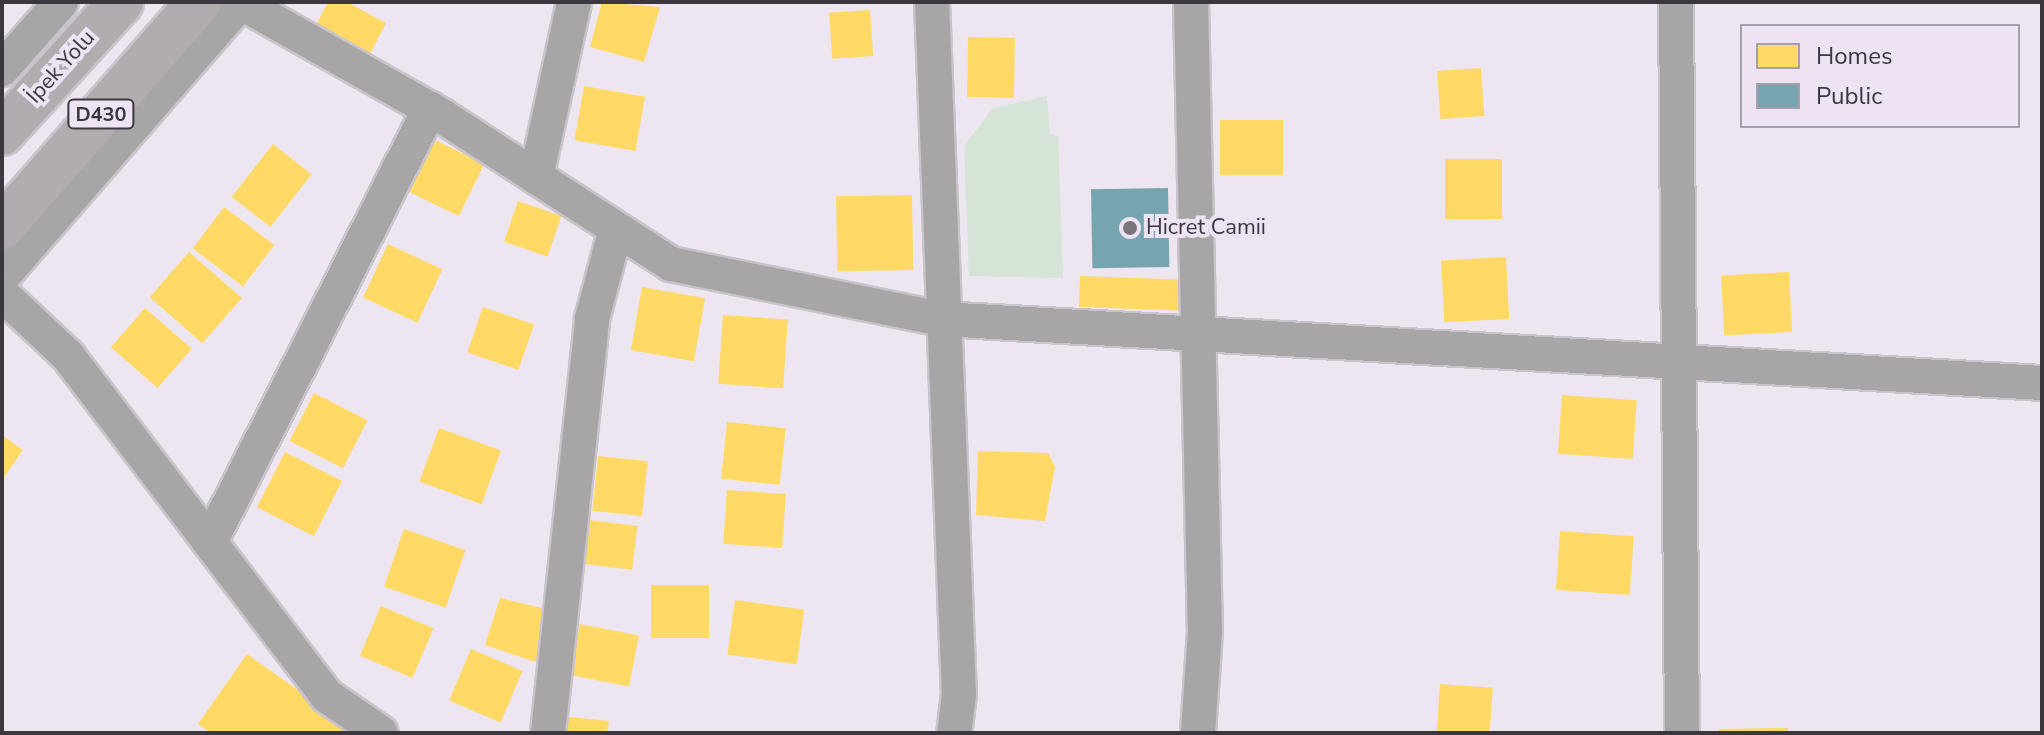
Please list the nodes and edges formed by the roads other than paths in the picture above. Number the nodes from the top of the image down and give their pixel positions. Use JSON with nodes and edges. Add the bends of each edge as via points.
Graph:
{"nodes":[{"id":1,"x":61,"y":2,"type":"edge"},
{"id":2,"x":121,"y":2,"type":"edge"},
{"id":3,"x":199,"y":2,"type":"edge"},
{"id":4,"x":240,"y":2,"type":"edge"},
{"id":5,"x":574,"y":2,"type":"edge"},
{"id":6,"x":932,"y":2,"type":"edge"},
{"id":7,"x":1191,"y":2,"type":"edge"},
{"id":8,"x":1676,"y":2,"type":"edge"},
{"id":9,"x":2,"y":69,"type":"edge"},
{"id":10,"x":430,"y":109,"type":"junction"},
{"id":11,"x":2,"y":133,"type":"edge"},
{"id":12,"x":536,"y":177,"type":"junction"},
{"id":13,"x":2,"y":227,"type":"edge"},
{"id":14,"x":616,"y":229,"type":"junction"},
{"id":15,"x":2,"y":277,"type":"edge"},
{"id":16,"x":2,"y":294,"type":"edge"},
{"id":17,"x":942,"y":319,"type":"junction"},
{"id":18,"x":1199,"y":328,"type":"junction"},
{"id":19,"x":1682,"y":361,"type":"junction"},
{"id":20,"x":2042,"y":383,"type":"edge"},
{"id":21,"x":210,"y":542,"type":"junction"},
{"id":22,"x":381,"y":733,"type":"edge"},
{"id":23,"x":548,"y":733,"type":"edge"},
{"id":24,"x":954,"y":733,"type":"edge"},
{"id":25,"x":1198,"y":733,"type":"edge"},
{"id":26,"x":1682,"y":733,"type":"edge"}],
"edges":[{"from":1,"to":9,"type":"street"},
{"from":2,"to":11,"type":"highway","name":"İpek Yolu","number":"D430"},
{"from":3,"to":13,"type":"highway","number":"D430"},
{"from":4,"to":10,"type":"street"},
{"from":4,"to":15,"type":"street"},
{"from":5,"to":12,"type":"street"},
{"from":6,"to":17,"type":"street"},
{"from":7,"to":18,"type":"street"},
{"from":8,"to":19,"type":"street"},
{"from":10,"to":12,"type":"street"},
{"from":10,"to":21,"type":"street"},
{"from":12,"to":14,"type":"street"},
{"from":14,"to":17,"type":"street","via":[[671,264]]},
{"from":14,"to":23,"type":"street","via":[[592,319]]},
{"from":16,"to":21,"type":"street","via":[[68,356]]},
{"from":17,"to":18,"type":"street"},
{"from":17,"to":24,"type":"street","via":[[959,694]]},
{"from":18,"to":19,"type":"street"},
{"from":18,"to":25,"type":"street","via":[[1205,632]]},
{"from":19,"to":20,"type":"street"},
{"from":19,"to":26,"type":"street"},
{"from":21,"to":22,"type":"street","via":[[327,696]]}]}
